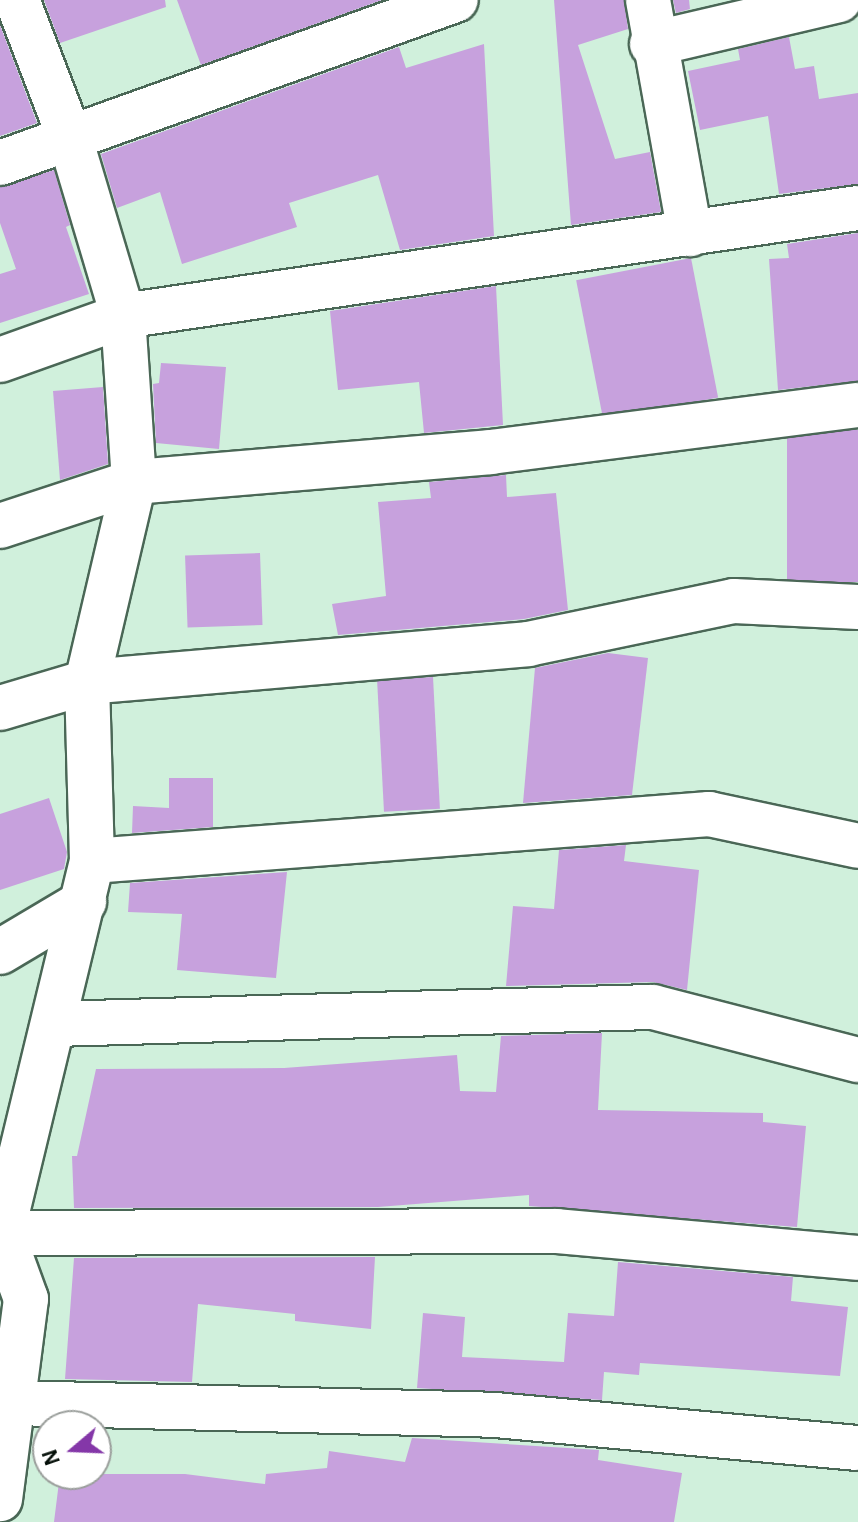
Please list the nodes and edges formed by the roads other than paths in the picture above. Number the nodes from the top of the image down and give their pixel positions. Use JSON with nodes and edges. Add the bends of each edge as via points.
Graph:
{"nodes":[{"id":1,"x":17,"y":0,"type":"edge"},
{"id":2,"x":456,"y":0,"type":"edge"},
{"id":3,"x":648,"y":0,"type":"edge"},
{"id":4,"x":839,"y":0,"type":"edge"},
{"id":5,"x":652,"y":44,"type":"junction"},
{"id":6,"x":70,"y":138,"type":"junction"},
{"id":7,"x":0,"y":163,"type":"edge"},
{"id":8,"x":858,"y":208,"type":"edge"},
{"id":9,"x":690,"y":234,"type":"junction"},
{"id":10,"x":123,"y":316,"type":"junction"},
{"id":11,"x":0,"y":360,"type":"edge"},
{"id":12,"x":858,"y":405,"type":"edge"},
{"id":13,"x":134,"y":482,"type":"junction"},
{"id":14,"x":0,"y":526,"type":"edge"},
{"id":15,"x":858,"y":607,"type":"edge"},
{"id":16,"x":87,"y":682,"type":"junction"},
{"id":17,"x":0,"y":708,"type":"edge"},
{"id":18,"x":858,"y":846,"type":"edge"},
{"id":19,"x":88,"y":882,"type":"junction"},
{"id":20,"x":0,"y":952,"type":"edge"},
{"id":21,"x":54,"y":1024,"type":"junction"},
{"id":22,"x":858,"y":1060,"type":"edge"},
{"id":23,"x":2,"y":1233,"type":"junction"},
{"id":24,"x":858,"y":1258,"type":"edge"},
{"id":25,"x":12,"y":1403,"type":"junction"},
{"id":26,"x":858,"y":1448,"type":"edge"},
{"id":27,"x":0,"y":1499,"type":"edge"}],
"edges":[{"from":1,"to":6,"type":"street"},
{"from":2,"to":6,"type":"street"},
{"from":3,"to":5,"type":"street"},
{"from":4,"to":5,"type":"street"},
{"from":5,"to":9,"type":"street"},
{"from":6,"to":7,"type":"street"},
{"from":6,"to":10,"type":"street"},
{"from":8,"to":9,"type":"street"},
{"from":9,"to":10,"type":"street"},
{"from":10,"to":11,"type":"street"},
{"from":10,"to":13,"type":"street"},
{"from":12,"to":13,"type":"street","via":[[491,452]]},
{"from":13,"to":14,"type":"street"},
{"from":13,"to":16,"type":"street"},
{"from":15,"to":16,"type":"street","via":[[734,601],[528,644]]},
{"from":16,"to":17,"type":"street"},
{"from":16,"to":19,"type":"street"},
{"from":18,"to":19,"type":"street","via":[[709,814]]},
{"from":19,"to":20,"type":"street"},
{"from":19,"to":21,"type":"street"},
{"from":21,"to":22,"type":"street","via":[[653,1007]]},
{"from":21,"to":23,"type":"street"},
{"from":23,"to":24,"type":"street","via":[[557,1231]]},
{"from":23,"to":25,"type":"street","via":[[26,1299]]},
{"from":25,"to":26,"type":"street","via":[[495,1415]]},
{"from":25,"to":27,"type":"street"}]}
